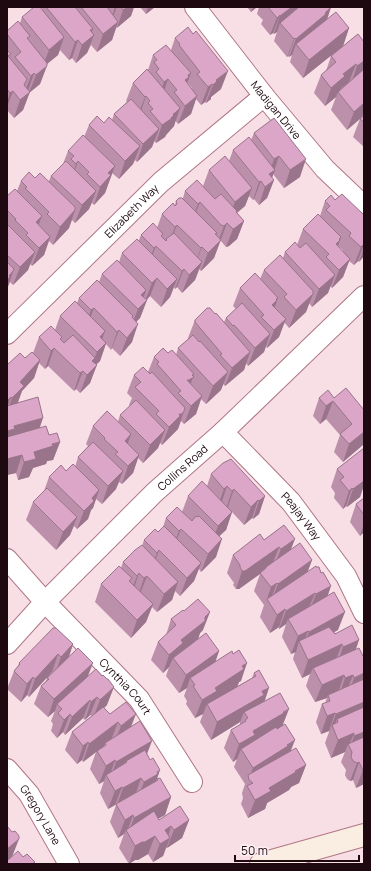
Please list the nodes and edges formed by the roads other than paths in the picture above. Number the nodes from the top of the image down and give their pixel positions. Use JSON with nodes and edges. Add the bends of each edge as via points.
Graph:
{"nodes":[{"id":1,"x":195,"y":7,"type":"edge"},
{"id":2,"x":264,"y":96,"type":"junction"},
{"id":3,"x":364,"y":206,"type":"edge"},
{"id":4,"x":364,"y":296,"type":"edge"},
{"id":5,"x":7,"y":334,"type":"edge"},
{"id":6,"x":223,"y":432,"type":"junction"},
{"id":7,"x":7,"y":559,"type":"edge"},
{"id":8,"x":45,"y":602,"type":"junction"},
{"id":9,"x":364,"y":613,"type":"edge"},
{"id":10,"x":7,"y":644,"type":"edge"},
{"id":11,"x":7,"y":769,"type":"edge"},
{"id":12,"x":192,"y":782,"type":"dead end"},
{"id":13,"x":364,"y":835,"type":"edge"},
{"id":14,"x":69,"y":864,"type":"edge"},
{"id":15,"x":261,"y":864,"type":"edge"}],
"edges":[{"from":1,"to":2,"type":"street","name":"Madigan Drive"},
{"from":2,"to":3,"type":"street","name":"Madigan Drive","via":[[325,169]]},
{"from":2,"to":5,"type":"street","name":"Elizabeth Way","via":[[161,182]]},
{"from":4,"to":6,"type":"street","name":"Collins Road"},
{"from":6,"to":8,"type":"street","name":"Collins Road","via":[[155,492]]},
{"from":6,"to":9,"type":"street","name":"Peajay Way","via":[[291,502],[346,576]]},
{"from":7,"to":8,"type":"street"},
{"from":8,"to":10,"type":"street","name":"Collins Road"},
{"from":8,"to":12,"type":"street","name":"Cynthia Court","via":[[139,698]]},
{"from":11,"to":14,"type":"street","name":"Gregory Lane","via":[[29,794]]},
{"from":13,"to":15,"type":"street"}]}
